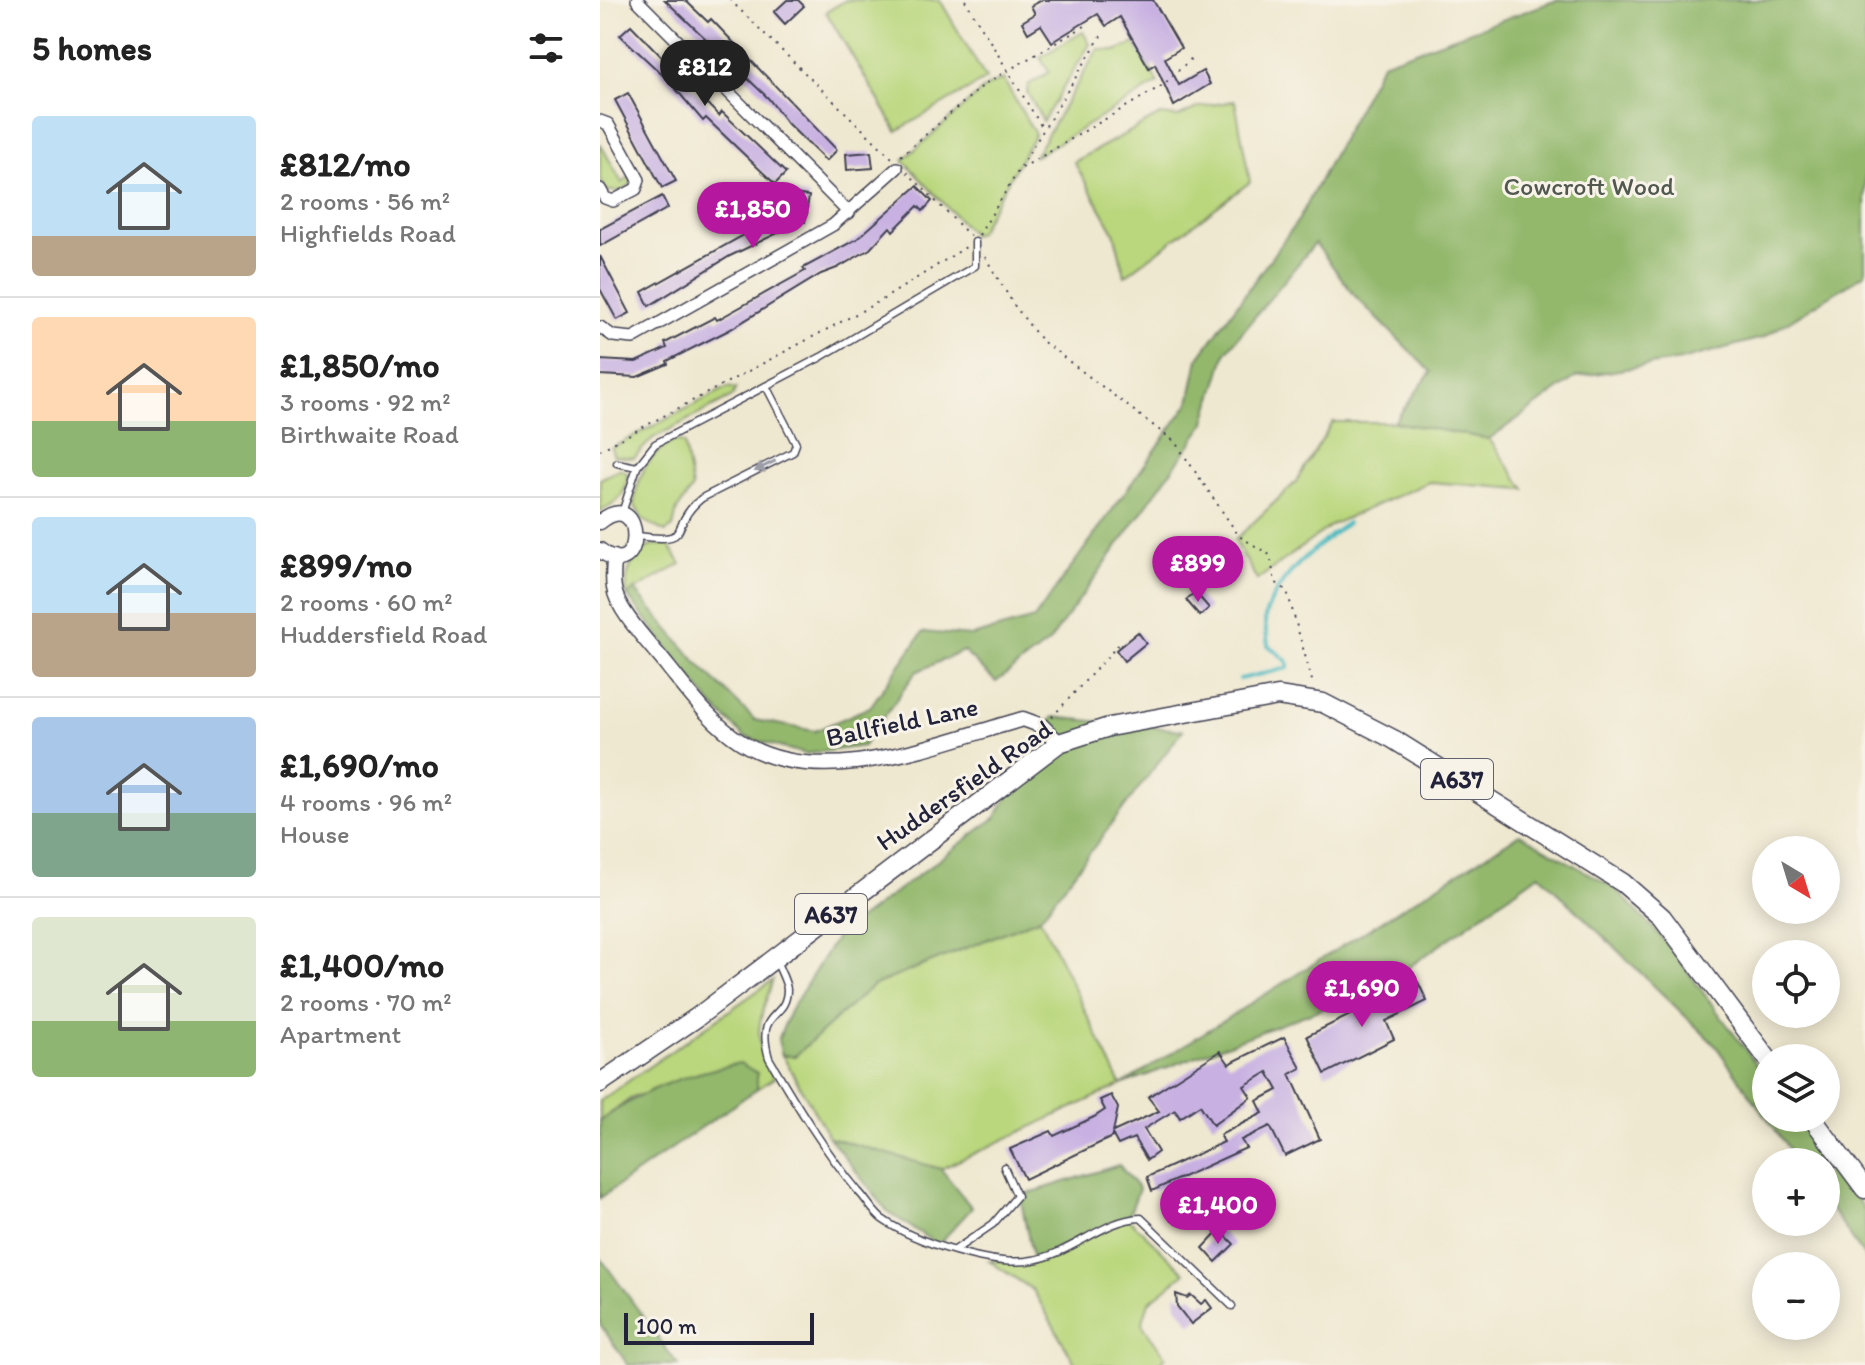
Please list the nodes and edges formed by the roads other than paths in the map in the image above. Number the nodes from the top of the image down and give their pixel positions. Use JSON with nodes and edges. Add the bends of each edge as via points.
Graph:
{"nodes":[{"id":1,"x":637,"y":0,"type":"edge"},
{"id":2,"x":600,"y":121,"type":"edge"},
{"id":3,"x":897,"y":168,"type":"road end"},
{"id":4,"x":600,"y":189,"type":"edge"},
{"id":5,"x":849,"y":213,"type":"junction"},
{"id":6,"x":975,"y":242,"type":"road end"},
{"id":7,"x":600,"y":327,"type":"edge"},
{"id":8,"x":766,"y":386,"type":"junction"},
{"id":9,"x":617,"y":463,"type":"dead end"},
{"id":10,"x":637,"y":467,"type":"junction"},
{"id":11,"x":621,"y":516,"type":"junction"},
{"id":12,"x":600,"y":522,"type":"edge"},
{"id":13,"x":637,"y":536,"type":"junction"},
{"id":14,"x":600,"y":550,"type":"edge"},
{"id":15,"x":614,"y":557,"type":"junction"},
{"id":16,"x":1059,"y":743,"type":"junction"},
{"id":17,"x":775,"y":957,"type":"junction"},
{"id":18,"x":1757,"y":1044,"type":"edge"},
{"id":19,"x":600,"y":1083,"type":"edge"},
{"id":20,"x":1822,"y":1132,"type":"edge"},
{"id":21,"x":1004,"y":1167,"type":"dead end"},
{"id":22,"x":1865,"y":1189,"type":"edge"},
{"id":23,"x":955,"y":1250,"type":"junction"},
{"id":24,"x":1232,"y":1306,"type":"dead end"}],
"edges":[{"from":1,"to":5,"type":"street"},
{"from":2,"to":4,"type":"street","via":[[608,124],[639,180],[636,189],[613,201]]},
{"from":3,"to":5,"type":"street"},
{"from":5,"to":7,"type":"street","via":[[633,338],[613,336]]},
{"from":6,"to":8,"type":"lane","via":[[975,266]]},
{"from":8,"to":10,"type":"lane","via":[[655,444]]},
{"from":8,"to":13,"type":"lane","one_way":true,"via":[[796,444],[793,452],[692,505],[670,540]]},
{"from":9,"to":10,"type":"lane"},
{"from":10,"to":11,"type":"lane"},
{"from":11,"to":12,"type":"street"},
{"from":11,"to":13,"type":"street","via":[[632,523]]},
{"from":13,"to":15,"type":"street","via":[[633,549]]},
{"from":14,"to":15,"type":"street"},
{"from":15,"to":16,"type":"street","name":"Ballfield Lane","via":[[614,590],[623,608],[686,689],[740,742],[774,758],[849,764],[1023,719],[1042,726]]},
{"from":16,"to":17,"type":"highway","name":"Huddersfield Road","number":"A637"},
{"from":16,"to":18,"type":"highway","name":"Huddersfield Road","number":"A637","via":[[1109,727],[1264,698],[1323,703],[1393,739],[1623,883],[1662,917]]},
{"from":17,"to":19,"type":"highway","name":"Huddersfield Road","number":"A637"},
{"from":17,"to":23,"type":"lane","via":[[787,990],[764,1024],[763,1038],[794,1101],[881,1218]]},
{"from":20,"to":22,"type":"highway"},
{"from":21,"to":23,"type":"lane","via":[[1017,1196],[1011,1207]]},
{"from":23,"to":24,"type":"lane","via":[[989,1261],[1033,1261],[1128,1218],[1141,1218]]}]}
